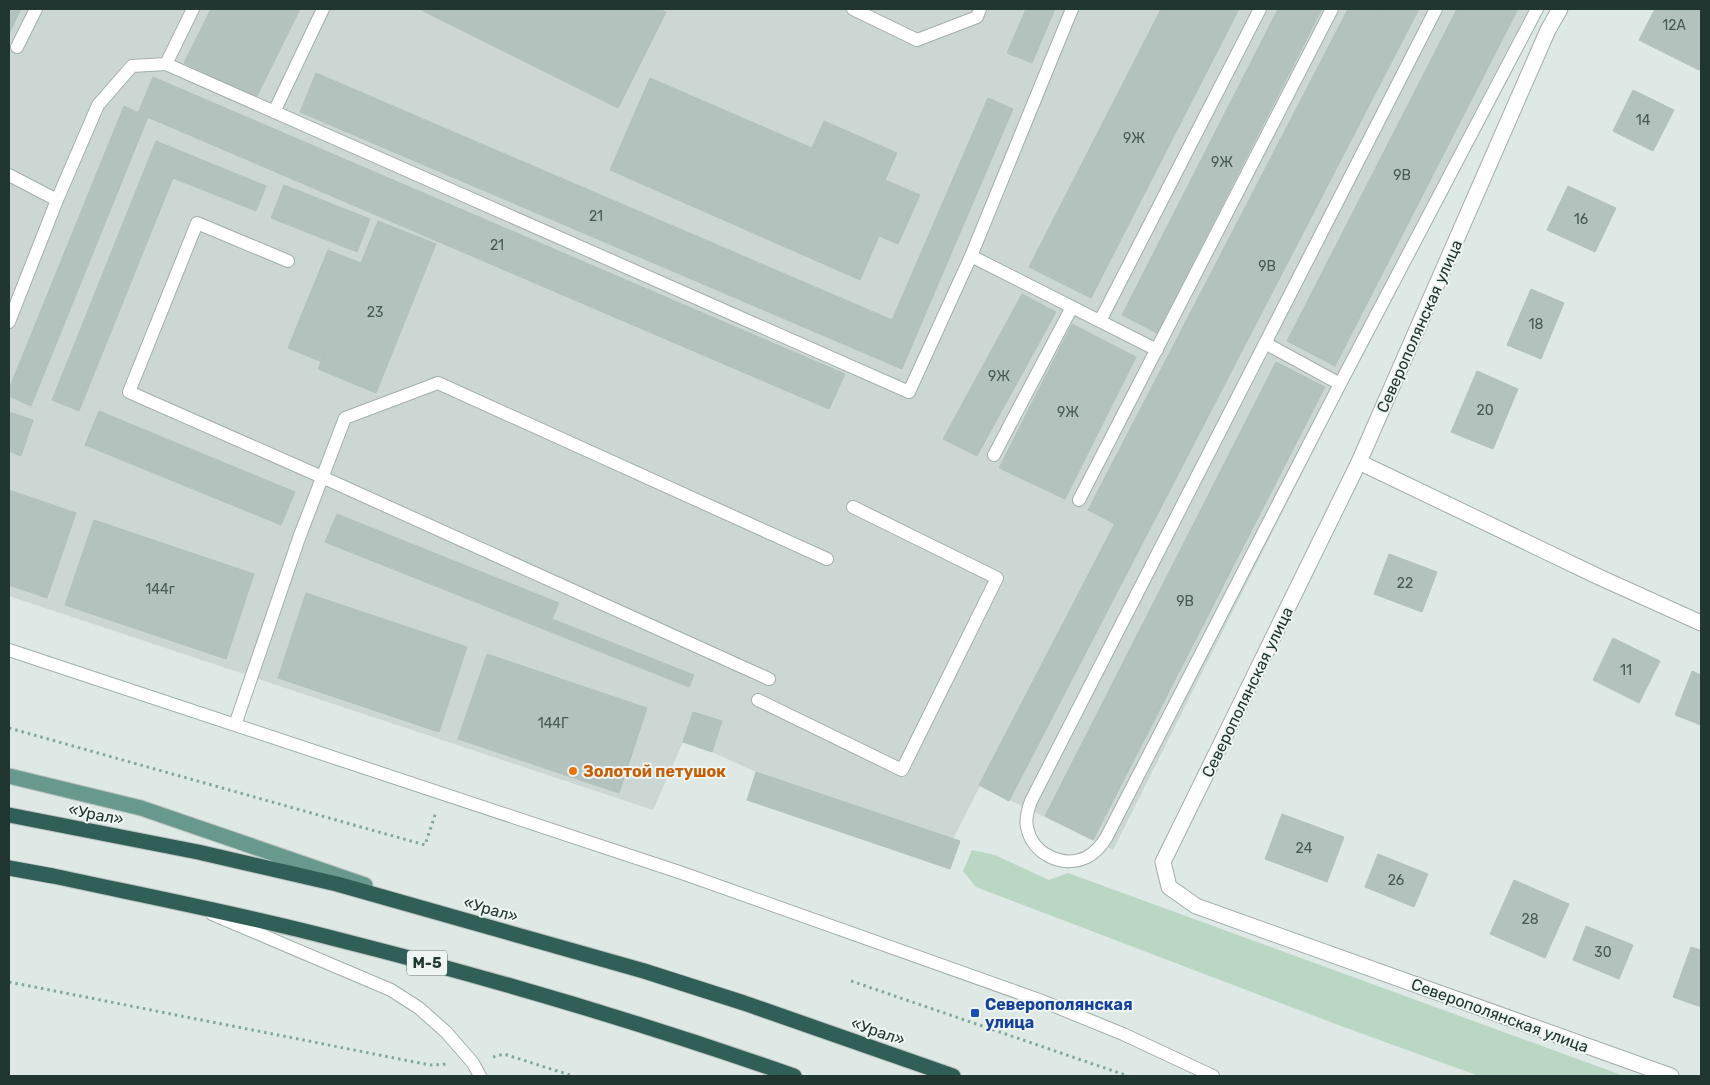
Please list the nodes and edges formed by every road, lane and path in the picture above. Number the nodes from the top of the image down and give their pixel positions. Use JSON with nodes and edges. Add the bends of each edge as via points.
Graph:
{"nodes":[{"id":1,"x":36,"y":9,"type":"edge"},
{"id":2,"x":193,"y":9,"type":"edge"},
{"id":3,"x":323,"y":9,"type":"edge"},
{"id":4,"x":853,"y":9,"type":"edge"},
{"id":5,"x":980,"y":9,"type":"edge"},
{"id":6,"x":1072,"y":9,"type":"edge"},
{"id":7,"x":1260,"y":9,"type":"edge"},
{"id":8,"x":1332,"y":9,"type":"edge"},
{"id":9,"x":1436,"y":9,"type":"edge"},
{"id":10,"x":1536,"y":9,"type":"edge"},
{"id":11,"x":1560,"y":9,"type":"edge"},
{"id":12,"x":18,"y":47,"type":"dead end"},
{"id":13,"x":166,"y":64,"type":"junction"},
{"id":14,"x":274,"y":112,"type":"junction"},
{"id":15,"x":9,"y":176,"type":"edge"},
{"id":16,"x":57,"y":200,"type":"junction"},
{"id":17,"x":971,"y":256,"type":"junction"},
{"id":18,"x":288,"y":261,"type":"dead end"},
{"id":19,"x":1072,"y":307,"type":"junction"},
{"id":20,"x":1100,"y":321,"type":"junction"},
{"id":21,"x":9,"y":322,"type":"edge"},
{"id":22,"x":1265,"y":343,"type":"junction"},
{"id":23,"x":1157,"y":350,"type":"junction"},
{"id":24,"x":1340,"y":384,"type":"junction"},
{"id":25,"x":994,"y":455,"type":"dead end"},
{"id":26,"x":1359,"y":462,"type":"junction"},
{"id":27,"x":322,"y":477,"type":"junction"},
{"id":28,"x":1079,"y":500,"type":"dead end"},
{"id":29,"x":853,"y":507,"type":"dead end"},
{"id":30,"x":827,"y":559,"type":"dead end"},
{"id":31,"x":1701,"y":623,"type":"edge"},
{"id":32,"x":9,"y":650,"type":"edge"},
{"id":33,"x":768,"y":679,"type":"dead end"},
{"id":34,"x":758,"y":700,"type":"dead end"},
{"id":35,"x":235,"y":725,"type":"junction"},
{"id":36,"x":9,"y":728,"type":"edge"},
{"id":37,"x":9,"y":776,"type":"edge"},
{"id":38,"x":442,"y":793,"type":"junction"},
{"id":39,"x":9,"y":815,"type":"edge"},
{"id":40,"x":9,"y":868,"type":"edge"},
{"id":41,"x":9,"y":872,"type":"edge"},
{"id":42,"x":54,"y":876,"type":"junction"},
{"id":43,"x":194,"y":907,"type":"junction"},
{"id":44,"x":466,"y":920,"type":"junction"},
{"id":45,"x":850,"y":981,"type":"dead end"},
{"id":46,"x":9,"y":982,"type":"edge"},
{"id":47,"x":473,"y":1062,"type":"junction"},
{"id":48,"x":480,"y":1076,"type":"edge"},
{"id":49,"x":573,"y":1076,"type":"edge"},
{"id":50,"x":794,"y":1076,"type":"edge"},
{"id":51,"x":953,"y":1076,"type":"edge"},
{"id":52,"x":1128,"y":1076,"type":"edge"},
{"id":53,"x":1213,"y":1076,"type":"edge"},
{"id":54,"x":1671,"y":1076,"type":"edge"}],
"edges":[{"from":1,"to":12,"type":"lane"},
{"from":2,"to":13,"type":"lane"},
{"from":3,"to":14,"type":"lane"},
{"from":4,"to":5,"type":"lane","via":[[917,40],[977,16]]},
{"from":6,"to":17,"type":"lane"},
{"from":7,"to":20,"type":"lane"},
{"from":8,"to":23,"type":"lane"},
{"from":9,"to":22,"type":"lane"},
{"from":10,"to":24,"type":"lane"},
{"from":11,"to":26,"type":"street","name":"Северополянская улица","via":[[1544,38]]},
{"from":13,"to":14,"type":"lane"},
{"from":13,"to":16,"type":"lane","via":[[132,66],[98,106]]},
{"from":14,"to":17,"type":"lane","via":[[909,392]]},
{"from":15,"to":16,"type":"lane"},
{"from":16,"to":21,"type":"lane"},
{"from":17,"to":19,"type":"lane"},
{"from":18,"to":27,"type":"lane","via":[[197,223],[129,392]]},
{"from":19,"to":20,"type":"lane"},
{"from":19,"to":25,"type":"lane"},
{"from":20,"to":23,"type":"lane"},
{"from":22,"to":24,"type":"lane"},
{"from":22,"to":24,"type":"lane","via":[[1031,801],[1027,826],[1031,839],[1049,857],[1075,861],[1088,857],[1106,838]]},
{"from":23,"to":28,"type":"lane"},
{"from":26,"to":31,"type":"street"},
{"from":26,"to":54,"type":"street","name":"Северополянская улица","via":[[1163,862],[1169,887],[1196,906]]},
{"from":27,"to":30,"type":"lane","via":[[345,418],[438,382]]},
{"from":27,"to":33,"type":"lane"},
{"from":27,"to":35,"type":"lane"},
{"from":29,"to":34,"type":"lane","via":[[997,578],[902,770]]},
{"from":32,"to":35,"type":"lane"},
{"from":35,"to":38,"type":"lane"},
{"from":36,"to":38,"type":"path","via":[[425,845]]},
{"from":37,"to":44,"type":"main road","via":[[141,808]]},
{"from":38,"to":53,"type":"lane","via":[[682,873],[1042,1001]]},
{"from":39,"to":44,"type":"highway","name":"«Урал»","via":[[179,848],[328,882]]},
{"from":40,"to":42,"type":"highway","number":"М-5"},
{"from":41,"to":42,"type":"main road"},
{"from":42,"to":43,"type":"highway","number":"М-5"},
{"from":43,"to":47,"type":"lane","via":[[391,990],[419,1008]]},
{"from":43,"to":50,"type":"highway","number":"М-5","via":[[331,937],[473,976],[717,1049]]},
{"from":44,"to":51,"type":"highway","name":"«Урал»","via":[[744,1003]]},
{"from":45,"to":52,"type":"path"},
{"from":46,"to":47,"type":"path","via":[[430,1065]]},
{"from":47,"to":48,"type":"lane"},
{"from":47,"to":49,"type":"path","via":[[504,1054]]}]}
